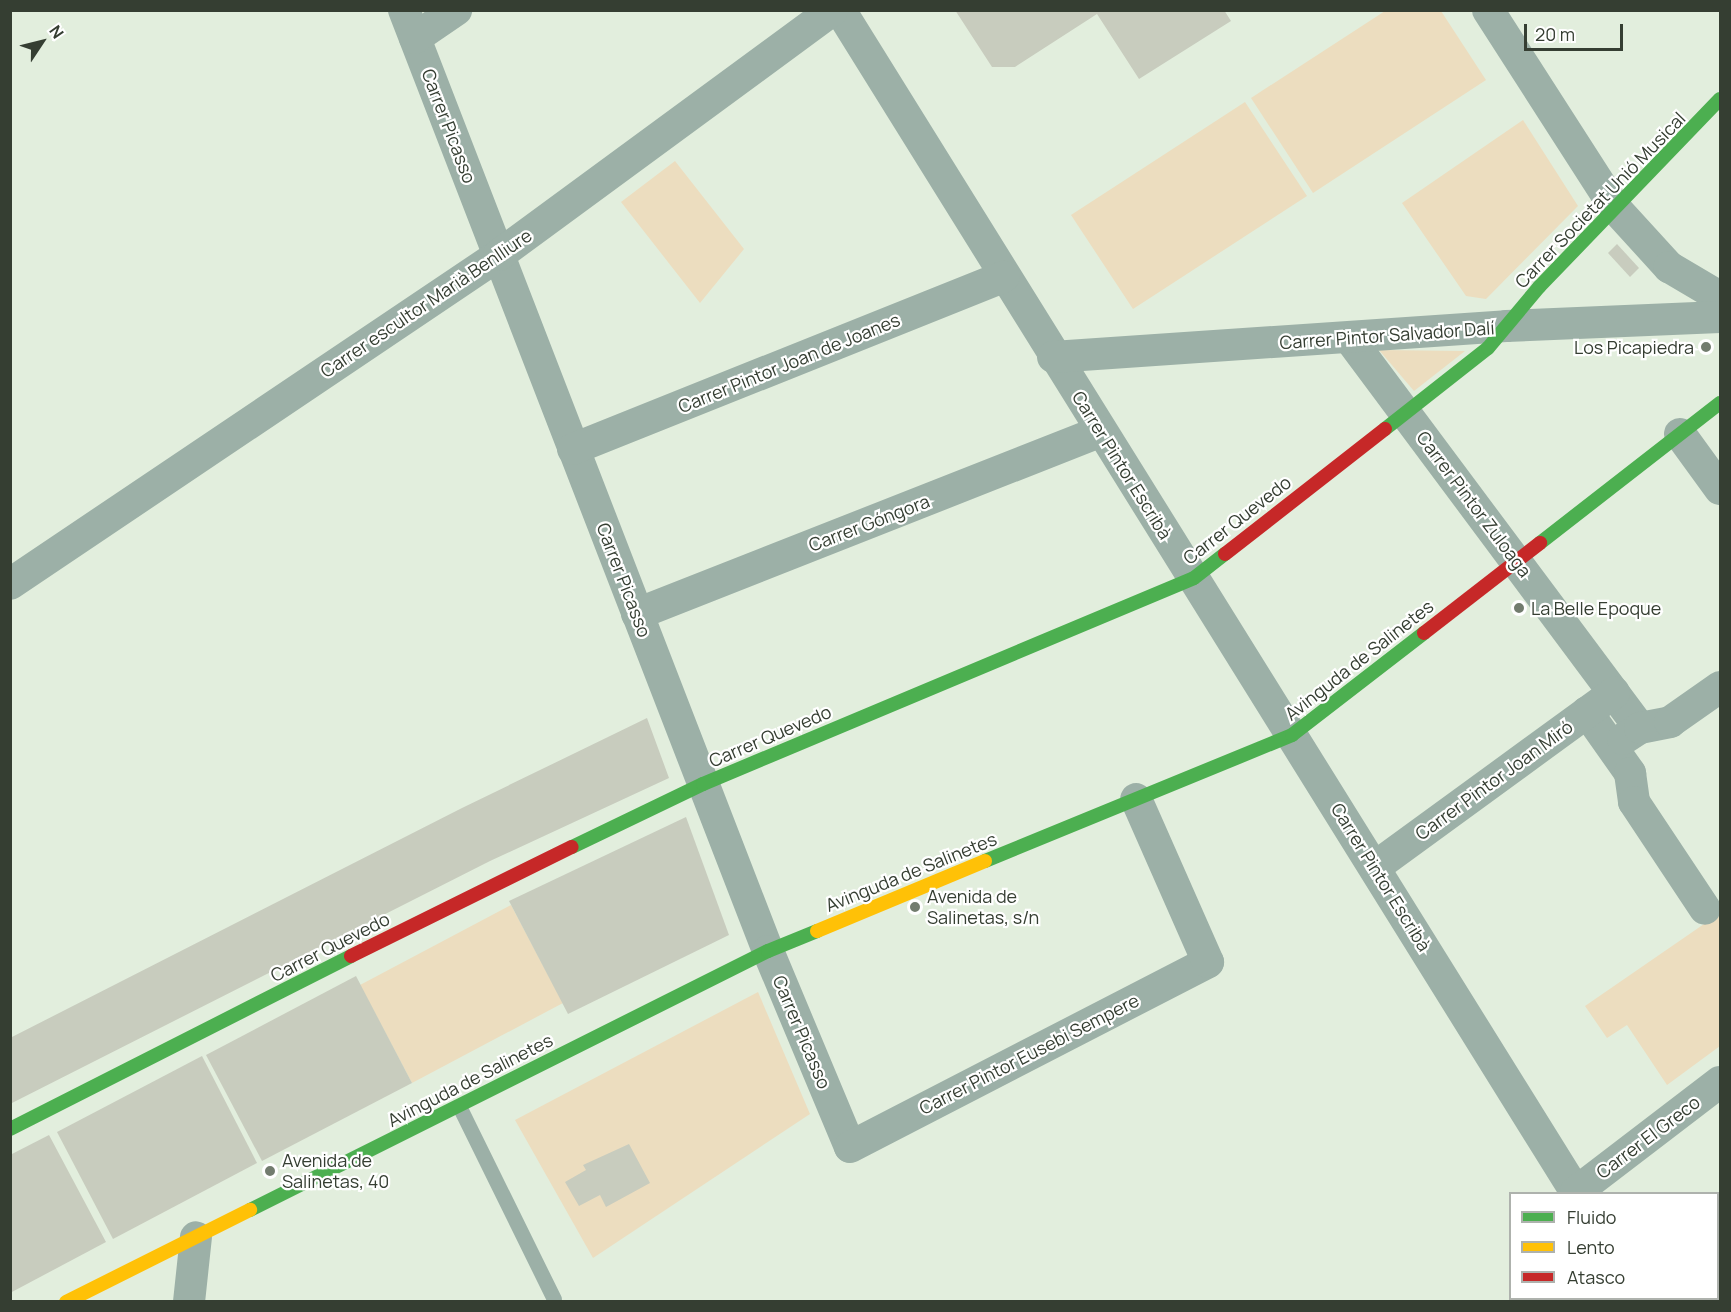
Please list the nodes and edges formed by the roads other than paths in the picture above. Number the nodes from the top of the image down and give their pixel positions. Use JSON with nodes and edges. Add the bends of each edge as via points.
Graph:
{"nodes":[{"id":1,"x":456,"y":10,"type":"edge"},
{"id":2,"x":833,"y":10,"type":"edge"},
{"id":3,"x":840,"y":10,"type":"edge"},
{"id":4,"x":1488,"y":10,"type":"edge"},
{"id":5,"x":410,"y":24,"type":"edge"},
{"id":6,"x":1720,"y":99,"type":"edge"},
{"id":7,"x":1616,"y":209,"type":"junction"},
{"id":8,"x":499,"y":255,"type":"junction"},
{"id":9,"x":1004,"y":278,"type":"junction"},
{"id":10,"x":1720,"y":297,"type":"edge"},
{"id":11,"x":1720,"y":317,"type":"edge"},
{"id":12,"x":1506,"y":326,"type":"junction"},
{"id":13,"x":1350,"y":339,"type":"junction"},
{"id":14,"x":1053,"y":357,"type":"junction"},
{"id":15,"x":1720,"y":403,"type":"edge"},
{"id":16,"x":1405,"y":411,"type":"junction"},
{"id":17,"x":1100,"y":432,"type":"junction"},
{"id":18,"x":1680,"y":434,"type":"junction"},
{"id":19,"x":573,"y":449,"type":"junction"},
{"id":20,"x":1720,"y":489,"type":"edge"},
{"id":21,"x":1515,"y":561,"type":"junction"},
{"id":22,"x":1194,"y":578,"type":"junction"},
{"id":23,"x":10,"y":584,"type":"edge"},
{"id":24,"x":637,"y":614,"type":"junction"},
{"id":25,"x":1720,"y":687,"type":"edge"},
{"id":26,"x":1614,"y":693,"type":"junction"},
{"id":27,"x":1587,"y":712,"type":"junction"},
{"id":28,"x":1640,"y":728,"type":"junction"},
{"id":29,"x":1292,"y":735,"type":"junction"},
{"id":30,"x":1612,"y":746,"type":"junction"},
{"id":31,"x":703,"y":784,"type":"junction"},
{"id":32,"x":1136,"y":799,"type":"junction"},
{"id":33,"x":1375,"y":867,"type":"junction"},
{"id":34,"x":1706,"y":909,"type":"dead end"},
{"id":35,"x":768,"y":951,"type":"junction"},
{"id":36,"x":1720,"y":1082,"type":"edge"},
{"id":37,"x":459,"y":1106,"type":"junction"},
{"id":38,"x":10,"y":1130,"type":"edge"},
{"id":39,"x":850,"y":1147,"type":"joint"},
{"id":40,"x":1576,"y":1192,"type":"edge"},
{"id":41,"x":1578,"y":1192,"type":"edge"},
{"id":42,"x":196,"y":1237,"type":"junction"},
{"id":43,"x":554,"y":1299,"type":"dead end"},
{"id":44,"x":66,"y":1302,"type":"edge"},
{"id":45,"x":189,"y":1302,"type":"edge"}],
"edges":[{"from":1,"to":5,"type":"street"},
{"from":2,"to":8,"type":"street","name":"Carrer escultor Marià Benlliure"},
{"from":3,"to":9,"type":"street","name":"Carrer Pintor Escribà"},
{"from":4,"to":7,"type":"street"},
{"from":5,"to":8,"type":"street","name":"Carrer Picasso"},
{"from":6,"to":7,"type":"street","name":"Carrer Societat Unió Musical"},
{"from":7,"to":10,"type":"street","via":[[1669,267]]},
{"from":7,"to":12,"type":"street","name":"Carrer Societat Unió Musical"},
{"from":8,"to":19,"type":"street","name":"Carrer Picasso"},
{"from":8,"to":23,"type":"street","name":"Carrer escultor Marià Benlliure"},
{"from":9,"to":14,"type":"street","name":"Carrer Pintor Escribà"},
{"from":9,"to":19,"type":"street","name":"Carrer Pintor Joan de Joanes"},
{"from":11,"to":12,"type":"street","name":"Carrer Pintor Salvador Dalí"},
{"from":12,"to":13,"type":"street","name":"Carrer Pintor Salvador Dalí"},
{"from":12,"to":16,"type":"street","name":"Carrer Quevedo","via":[[1488,348]]},
{"from":13,"to":14,"type":"street","name":"Carrer Pintor Salvador Dalí"},
{"from":13,"to":16,"type":"street","name":"Carrer Pintor Zuloaga"},
{"from":14,"to":17,"type":"street","name":"Carrer Pintor Escribà"},
{"from":15,"to":18,"type":"street","name":"Avinguda de Salinetes"},
{"from":16,"to":21,"type":"street","name":"Carrer Pintor Zuloaga"},
{"from":16,"to":22,"type":"street","name":"Carrer Quevedo"},
{"from":17,"to":22,"type":"street","name":"Carrer Pintor Escribà"},
{"from":17,"to":24,"type":"street","name":"Carrer Góngora"},
{"from":18,"to":20,"type":"street"},
{"from":18,"to":21,"type":"street","name":"Avinguda de Salinetes"},
{"from":19,"to":24,"type":"street","name":"Carrer Picasso"},
{"from":21,"to":26,"type":"street","name":"Carrer Pintor Zuloaga"},
{"from":21,"to":29,"type":"street","name":"Avinguda de Salinetes"},
{"from":22,"to":29,"type":"street","name":"Carrer Pintor Escribà"},
{"from":22,"to":31,"type":"street","name":"Carrer Quevedo"},
{"from":24,"to":31,"type":"street","name":"Carrer Picasso"},
{"from":25,"to":28,"type":"street","via":[[1670,722]]},
{"from":26,"to":27,"type":"street","name":"Carrer Pintor Joan Miró"},
{"from":26,"to":28,"type":"street","name":"Carrer Pintor Zuloaga"},
{"from":27,"to":30,"type":"street"},
{"from":27,"to":33,"type":"street","name":"Carrer Pintor Joan Miró"},
{"from":28,"to":30,"type":"street"},
{"from":29,"to":32,"type":"street","name":"Avinguda de Salinetes"},
{"from":29,"to":33,"type":"street","name":"Carrer Pintor Escribà"},
{"from":30,"to":34,"type":"street","via":[[1630,773],[1634,802]]},
{"from":31,"to":35,"type":"street","name":"Carrer Picasso"},
{"from":31,"to":38,"type":"street","name":"Carrer Quevedo","via":[[437,912]]},
{"from":32,"to":35,"type":"street","name":"Avinguda de Salinetes"},
{"from":32,"to":39,"type":"street","name":"Carrer Pintor Eusebi Sempere","via":[[1208,962]]},
{"from":33,"to":40,"type":"street","name":"Carrer Pintor Escribà"},
{"from":35,"to":37,"type":"street","name":"Avinguda de Salinetes"},
{"from":35,"to":39,"type":"street","name":"Carrer Picasso"},
{"from":36,"to":41,"type":"street","name":"Carrer El Greco"},
{"from":37,"to":42,"type":"street","name":"Avinguda de Salinetes"},
{"from":37,"to":43,"type":"lane"},
{"from":42,"to":44,"type":"street","name":"Avinguda de Salinetes"},
{"from":42,"to":45,"type":"street"}]}
